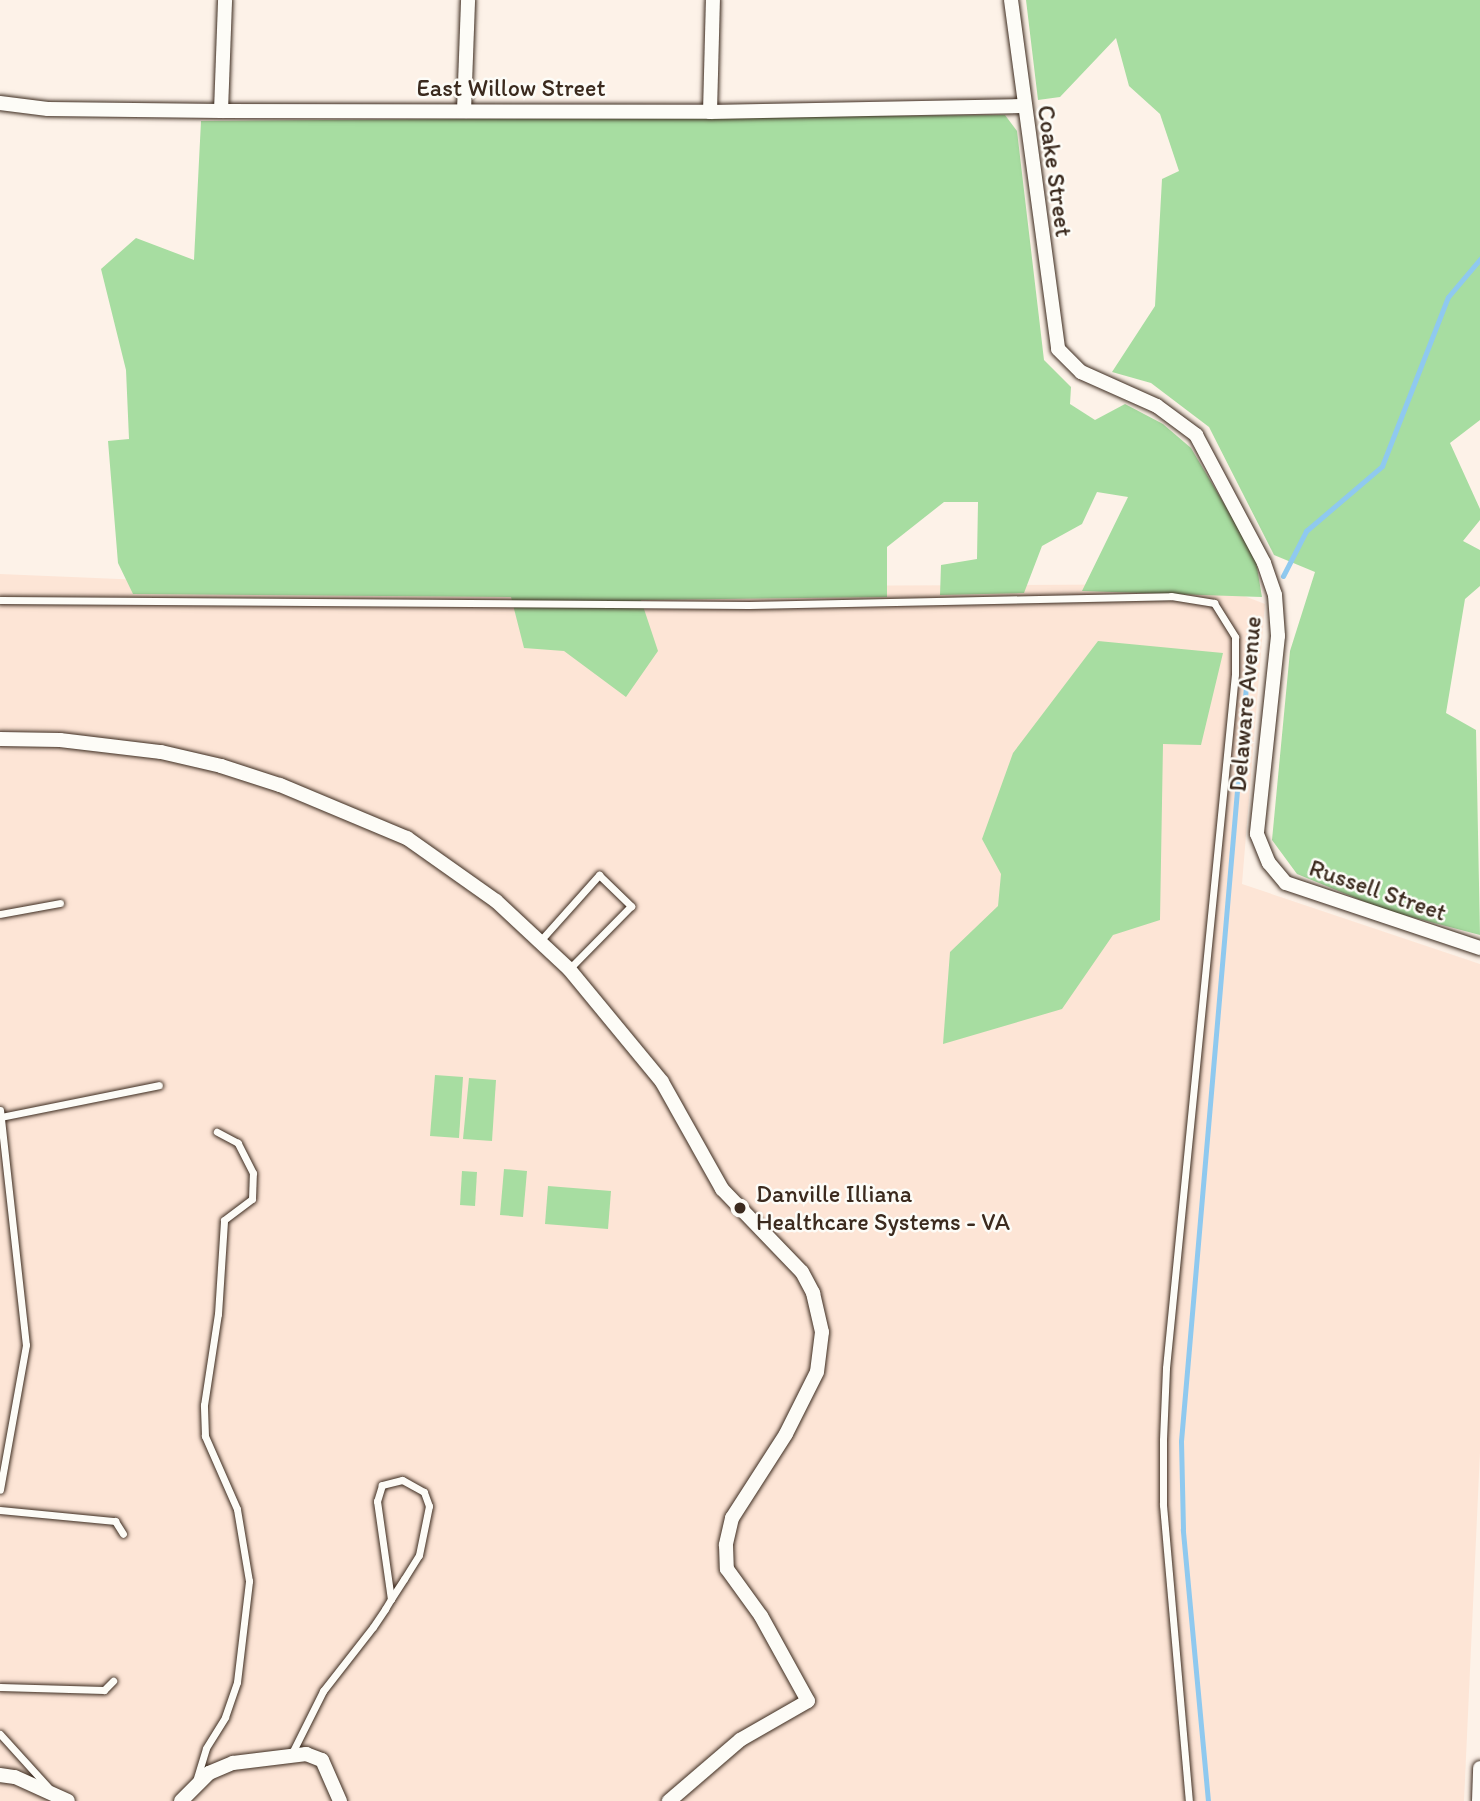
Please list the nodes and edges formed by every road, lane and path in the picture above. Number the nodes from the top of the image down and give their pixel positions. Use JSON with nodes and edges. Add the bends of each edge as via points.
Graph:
{"nodes":[{"id":1,"x":225,"y":0,"type":"edge"},
{"id":2,"x":468,"y":0,"type":"edge"},
{"id":3,"x":713,"y":0,"type":"edge"},
{"id":4,"x":1011,"y":0,"type":"edge"},
{"id":5,"x":0,"y":103,"type":"edge"},
{"id":6,"x":1022,"y":106,"type":"junction"},
{"id":7,"x":221,"y":111,"type":"junction"},
{"id":8,"x":464,"y":111,"type":"junction"},
{"id":9,"x":710,"y":112,"type":"junction"},
{"id":10,"x":1058,"y":349,"type":"joint"},
{"id":11,"x":0,"y":600,"type":"edge"},
{"id":12,"x":0,"y":739,"type":"edge"},
{"id":13,"x":1269,"y":863,"type":"joint"},
{"id":14,"x":60,"y":903,"type":"dead end"},
{"id":15,"x":0,"y":914,"type":"edge"},
{"id":16,"x":540,"y":941,"type":"junction"},
{"id":17,"x":1480,"y":948,"type":"edge"},
{"id":18,"x":569,"y":969,"type":"junction"},
{"id":19,"x":159,"y":1085,"type":"dead end"},
{"id":20,"x":1,"y":1114,"type":"edge"},
{"id":21,"x":217,"y":1132,"type":"dead end"},
{"id":22,"x":2,"y":1151,"type":"edge"},
{"id":23,"x":0,"y":1490,"type":"edge"},
{"id":24,"x":0,"y":1510,"type":"edge"},
{"id":25,"x":123,"y":1534,"type":"dead end"},
{"id":26,"x":391,"y":1599,"type":"junction"},
{"id":27,"x":113,"y":1681,"type":"dead end"},
{"id":28,"x":0,"y":1687,"type":"edge"},
{"id":29,"x":0,"y":1734,"type":"edge"},
{"id":30,"x":291,"y":1755,"type":"junction"},
{"id":31,"x":1480,"y":1768,"type":"edge"},
{"id":32,"x":0,"y":1774,"type":"edge"},
{"id":33,"x":195,"y":1785,"type":"junction"},
{"id":34,"x":54,"y":1793,"type":"junction"},
{"id":35,"x":68,"y":1801,"type":"edge"},
{"id":36,"x":181,"y":1801,"type":"edge"},
{"id":37,"x":340,"y":1801,"type":"edge"},
{"id":38,"x":669,"y":1801,"type":"edge"},
{"id":39,"x":1189,"y":1801,"type":"edge"},
{"id":40,"x":1479,"y":1801,"type":"edge"}],
"edges":[{"from":1,"to":7,"type":"street"},
{"from":2,"to":8,"type":"street"},
{"from":3,"to":9,"type":"street"},
{"from":4,"to":6,"type":"street","name":"Coake Street"},
{"from":5,"to":7,"type":"street","name":"East Willow Street","via":[[48,109]]},
{"from":6,"to":9,"type":"street","name":"East Willow Street"},
{"from":6,"to":10,"type":"street","name":"Coake Street"},
{"from":7,"to":8,"type":"street","name":"East Willow Street"},
{"from":8,"to":9,"type":"street","name":"East Willow Street"},
{"from":10,"to":13,"type":"street","name":"Delaware Avenue","via":[[1081,372],[1157,406],[1196,435],[1265,563],[1275,595],[1278,636],[1257,834]]},
{"from":11,"to":39,"type":"lane","via":[[749,605],[1171,596],[1214,603],[1235,637],[1235,674],[1166,1368],[1163,1440],[1163,1505]]},
{"from":12,"to":16,"type":"street","via":[[60,740],[161,752],[280,785],[407,838],[496,901]]},
{"from":13,"to":17,"type":"street","name":"Russell Street","via":[[1286,883]]},
{"from":14,"to":15,"type":"lane"},
{"from":16,"to":18,"type":"street"},
{"from":16,"to":18,"type":"lane","via":[[599,875],[631,906]]},
{"from":18,"to":38,"type":"street","via":[[662,1082],[722,1189],[802,1272],[813,1293],[822,1332],[817,1372],[806,1397],[732,1518],[726,1545],[727,1569],[761,1616],[808,1701],[740,1740]]},
{"from":19,"to":20,"type":"lane"},
{"from":20,"to":22,"type":"lane"},
{"from":21,"to":33,"type":"lane","via":[[238,1143],[253,1173],[252,1199],[224,1220],[218,1314],[204,1405],[205,1436],[237,1509],[249,1581],[237,1682],[225,1717],[206,1748]]},
{"from":22,"to":23,"type":"lane","via":[[26,1345]]},
{"from":24,"to":25,"type":"lane","via":[[115,1521]]},
{"from":26,"to":26,"type":"lane","via":[[419,1555],[429,1506],[424,1492],[402,1480],[382,1485],[377,1501]]},
{"from":26,"to":30,"type":"lane","via":[[323,1691]]},
{"from":27,"to":28,"type":"lane","via":[[104,1690]]},
{"from":29,"to":34,"type":"lane"},
{"from":30,"to":33,"type":"street","via":[[233,1763]]},
{"from":30,"to":37,"type":"street","via":[[322,1759]]},
{"from":31,"to":40,"type":"street"},
{"from":32,"to":34,"type":"street"},
{"from":33,"to":36,"type":"street"},
{"from":34,"to":35,"type":"street"}]}
